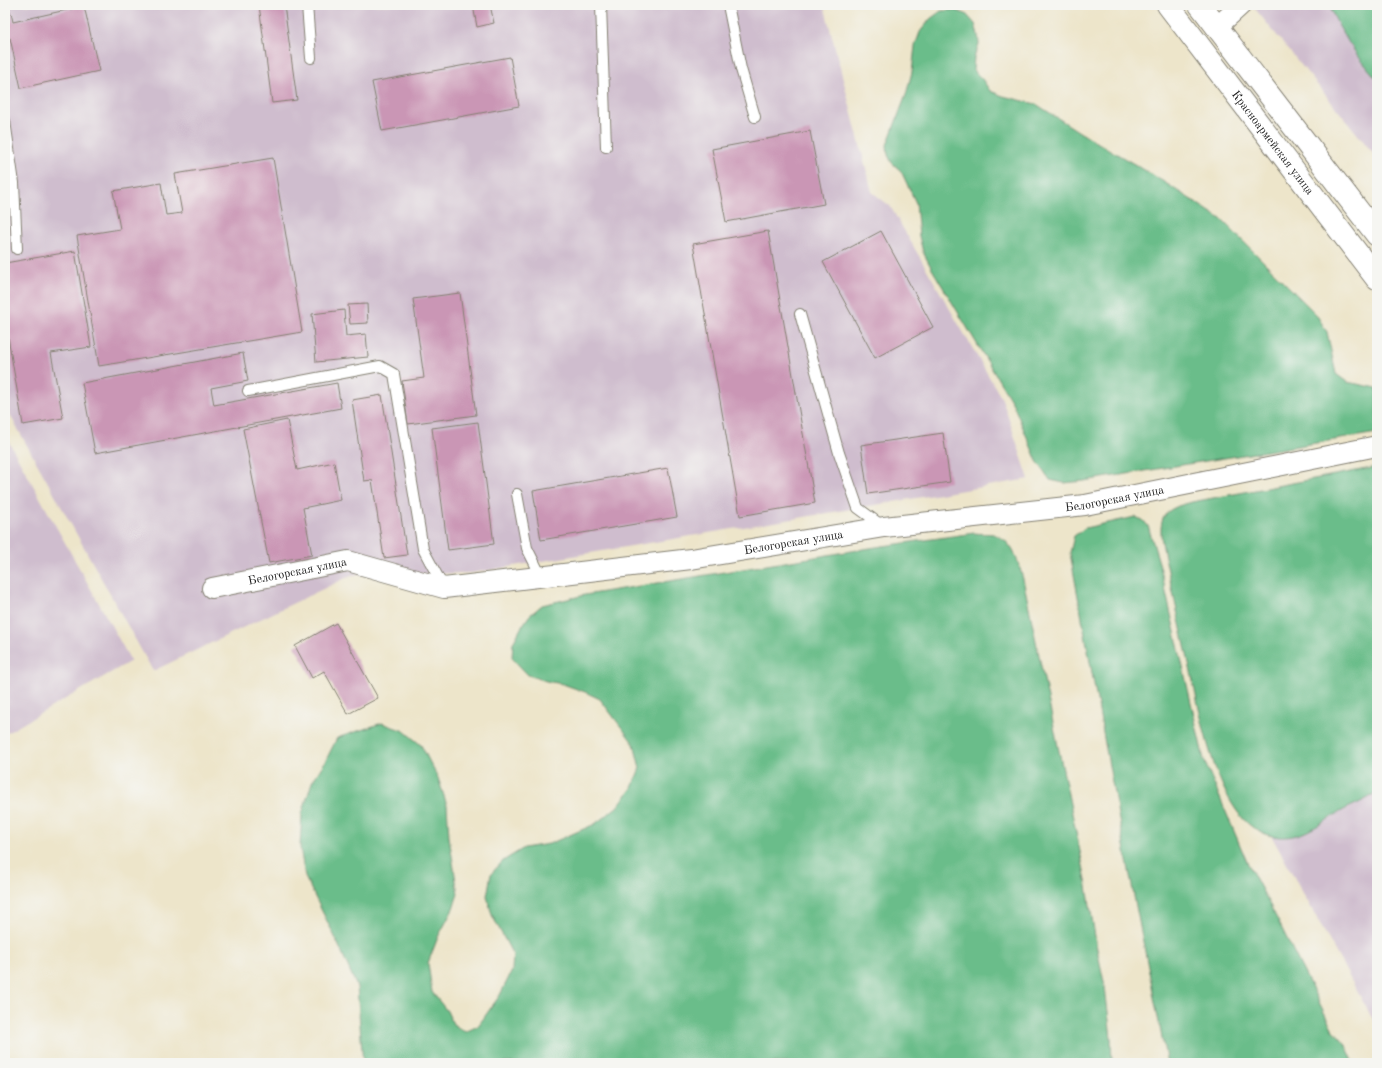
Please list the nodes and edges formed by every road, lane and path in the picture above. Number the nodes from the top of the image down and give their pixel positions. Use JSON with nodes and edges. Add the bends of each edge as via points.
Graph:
{"nodes":[{"id":1,"x":307,"y":5,"type":"edge"},
{"id":2,"x":601,"y":5,"type":"edge"},
{"id":3,"x":728,"y":5,"type":"edge"},
{"id":4,"x":1168,"y":5,"type":"edge"},
{"id":5,"x":1200,"y":5,"type":"edge"},
{"id":6,"x":1241,"y":5,"type":"edge"},
{"id":7,"x":1217,"y":27,"type":"junction"},
{"id":8,"x":311,"y":58,"type":"dead end"},
{"id":9,"x":755,"y":117,"type":"dead end"},
{"id":10,"x":5,"y":121,"type":"edge"},
{"id":11,"x":606,"y":147,"type":"dead end"},
{"id":12,"x":1377,"y":235,"type":"edge"},
{"id":13,"x":17,"y":249,"type":"dead end"},
{"id":14,"x":1377,"y":280,"type":"edge"},
{"id":15,"x":800,"y":314,"type":"dead end"},
{"id":16,"x":248,"y":391,"type":"dead end"},
{"id":17,"x":1377,"y":446,"type":"edge"},
{"id":18,"x":516,"y":494,"type":"dead end"},
{"id":19,"x":884,"y":526,"type":"junction"},
{"id":20,"x":541,"y":576,"type":"junction"},
{"id":21,"x":212,"y":588,"type":"dead end"},
{"id":22,"x":444,"y":588,"type":"junction"}],
"edges":[{"from":1,"to":8,"type":"lane"},
{"from":2,"to":11,"type":"lane"},
{"from":3,"to":9,"type":"lane","via":[[741,69]]},
{"from":4,"to":14,"type":"main road","name":"Красноармейская улица"},
{"from":5,"to":7,"type":"main road"},
{"from":6,"to":7,"type":"street"},
{"from":7,"to":12,"type":"main road"},
{"from":10,"to":13,"type":"lane","via":[[14,183]]},
{"from":15,"to":19,"type":"lane","via":[[839,453],[858,508]]},
{"from":16,"to":22,"type":"lane","via":[[380,366],[394,374],[423,549]]},
{"from":17,"to":19,"type":"street","name":"Белогорская улица","via":[[1086,505]]},
{"from":18,"to":20,"type":"lane","via":[[527,548]]},
{"from":19,"to":20,"type":"street","name":"Белогорская улица","via":[[691,558]]},
{"from":20,"to":22,"type":"street","name":"Белогорская улица"},
{"from":21,"to":22,"type":"street","name":"Белогорская улица","via":[[348,561]]}]}
